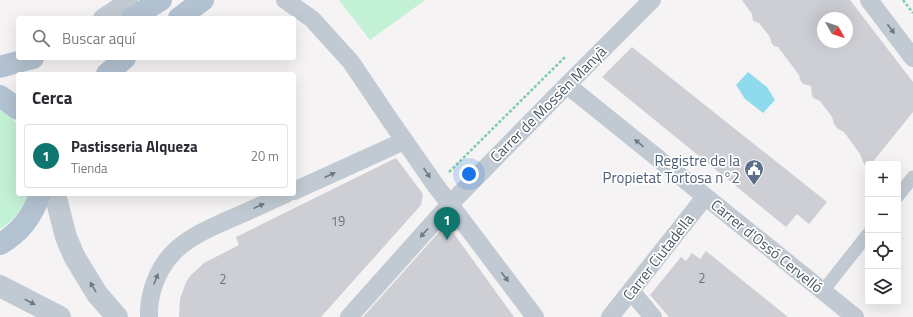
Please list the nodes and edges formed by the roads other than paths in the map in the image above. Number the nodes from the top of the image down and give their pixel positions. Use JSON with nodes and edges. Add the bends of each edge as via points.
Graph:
{"nodes":[{"id":1,"x":129,"y":0,"type":"edge"},
{"id":2,"x":161,"y":0,"type":"edge"},
{"id":3,"x":203,"y":0,"type":"edge"},
{"id":4,"x":285,"y":0,"type":"edge"},
{"id":5,"x":308,"y":0,"type":"edge"},
{"id":6,"x":652,"y":0,"type":"edge"},
{"id":7,"x":869,"y":0,"type":"edge"},
{"id":8,"x":105,"y":16,"type":"edge"},
{"id":9,"x":135,"y":16,"type":"edge"},
{"id":10,"x":182,"y":16,"type":"edge"},
{"id":11,"x":312,"y":19,"type":"junction"},
{"id":12,"x":913,"y":58,"type":"edge"},
{"id":13,"x":26,"y":60,"type":"edge"},
{"id":14,"x":123,"y":60,"type":"edge"},
{"id":15,"x":0,"y":67,"type":"edge"},
{"id":16,"x":109,"y":72,"type":"edge"},
{"id":17,"x":567,"y":85,"type":"junction"},
{"id":18,"x":0,"y":96,"type":"edge"},
{"id":19,"x":16,"y":108,"type":"edge"},
{"id":20,"x":404,"y":141,"type":"junction"},
{"id":21,"x":913,"y":177,"type":"edge"},
{"id":22,"x":296,"y":189,"type":"edge"},
{"id":23,"x":901,"y":192,"type":"edge"},
{"id":24,"x":39,"y":196,"type":"edge"},
{"id":25,"x":52,"y":196,"type":"edge"},
{"id":26,"x":282,"y":196,"type":"edge"},
{"id":27,"x":705,"y":197,"type":"junction"},
{"id":28,"x":450,"y":204,"type":"junction"},
{"id":29,"x":865,"y":238,"type":"edge"},
{"id":30,"x":0,"y":244,"type":"edge"},
{"id":31,"x":0,"y":286,"type":"edge"},
{"id":32,"x":631,"y":291,"type":"junction"},
{"id":33,"x":823,"y":291,"type":"junction"},
{"id":34,"x":60,"y":317,"type":"edge"},
{"id":35,"x":117,"y":317,"type":"edge"},
{"id":36,"x":149,"y":317,"type":"edge"},
{"id":37,"x":349,"y":317,"type":"edge"},
{"id":38,"x":536,"y":317,"type":"edge"},
{"id":39,"x":610,"y":317,"type":"edge"},
{"id":40,"x":653,"y":317,"type":"edge"},
{"id":41,"x":855,"y":317,"type":"edge"}],
"edges":[{"from":1,"to":8,"type":"street"},
{"from":2,"to":9,"type":"main road"},
{"from":3,"to":10,"type":"main road"},
{"from":4,"to":11,"type":"street"},
{"from":5,"to":11,"type":"street"},
{"from":6,"to":17,"type":"street","name":"Carrer de Mossèn Manyà"},
{"from":7,"to":12,"type":"street","one_way":true},
{"from":11,"to":20,"type":"street","via":[[351,62]]},
{"from":13,"to":15,"type":"main road"},
{"from":14,"to":16,"type":"main road"},
{"from":27,"to":17,"type":"street","name":"Carrer d'Ossó Cervelló","one_way":true},
{"from":17,"to":28,"type":"street","name":"Carrer de Mossèn Manyà"},
{"from":18,"to":19,"type":"main road"},
{"from":22,"to":20,"type":"street","one_way":true},
{"from":20,"to":28,"type":"street","one_way":true},
{"from":21,"to":23,"type":"street"},
{"from":24,"to":30,"type":"main road","via":[[23,226]]},
{"from":35,"to":25,"type":"street","one_way":true,"via":[[97,294],[74,256]]},
{"from":36,"to":26,"type":"street","one_way":true,"via":[[153,287],[161,268],[178,248],[205,230]]},
{"from":27,"to":32,"type":"street","name":"Carrer Ciutadella"},
{"from":27,"to":33,"type":"street","name":"Carrer d'Ossó Cervelló"},
{"from":28,"to":37,"type":"street","name":"Carrer de Mossèn Manyà","one_way":true},
{"from":28,"to":38,"type":"street","one_way":true},
{"from":29,"to":33,"type":"street"},
{"from":31,"to":34,"type":"street","one_way":true},
{"from":32,"to":39,"type":"street","name":"Carrer Ciutadella"},
{"from":32,"to":40,"type":"street"},
{"from":33,"to":41,"type":"street","name":"Carrer d'Ossó Cervelló"}]}
